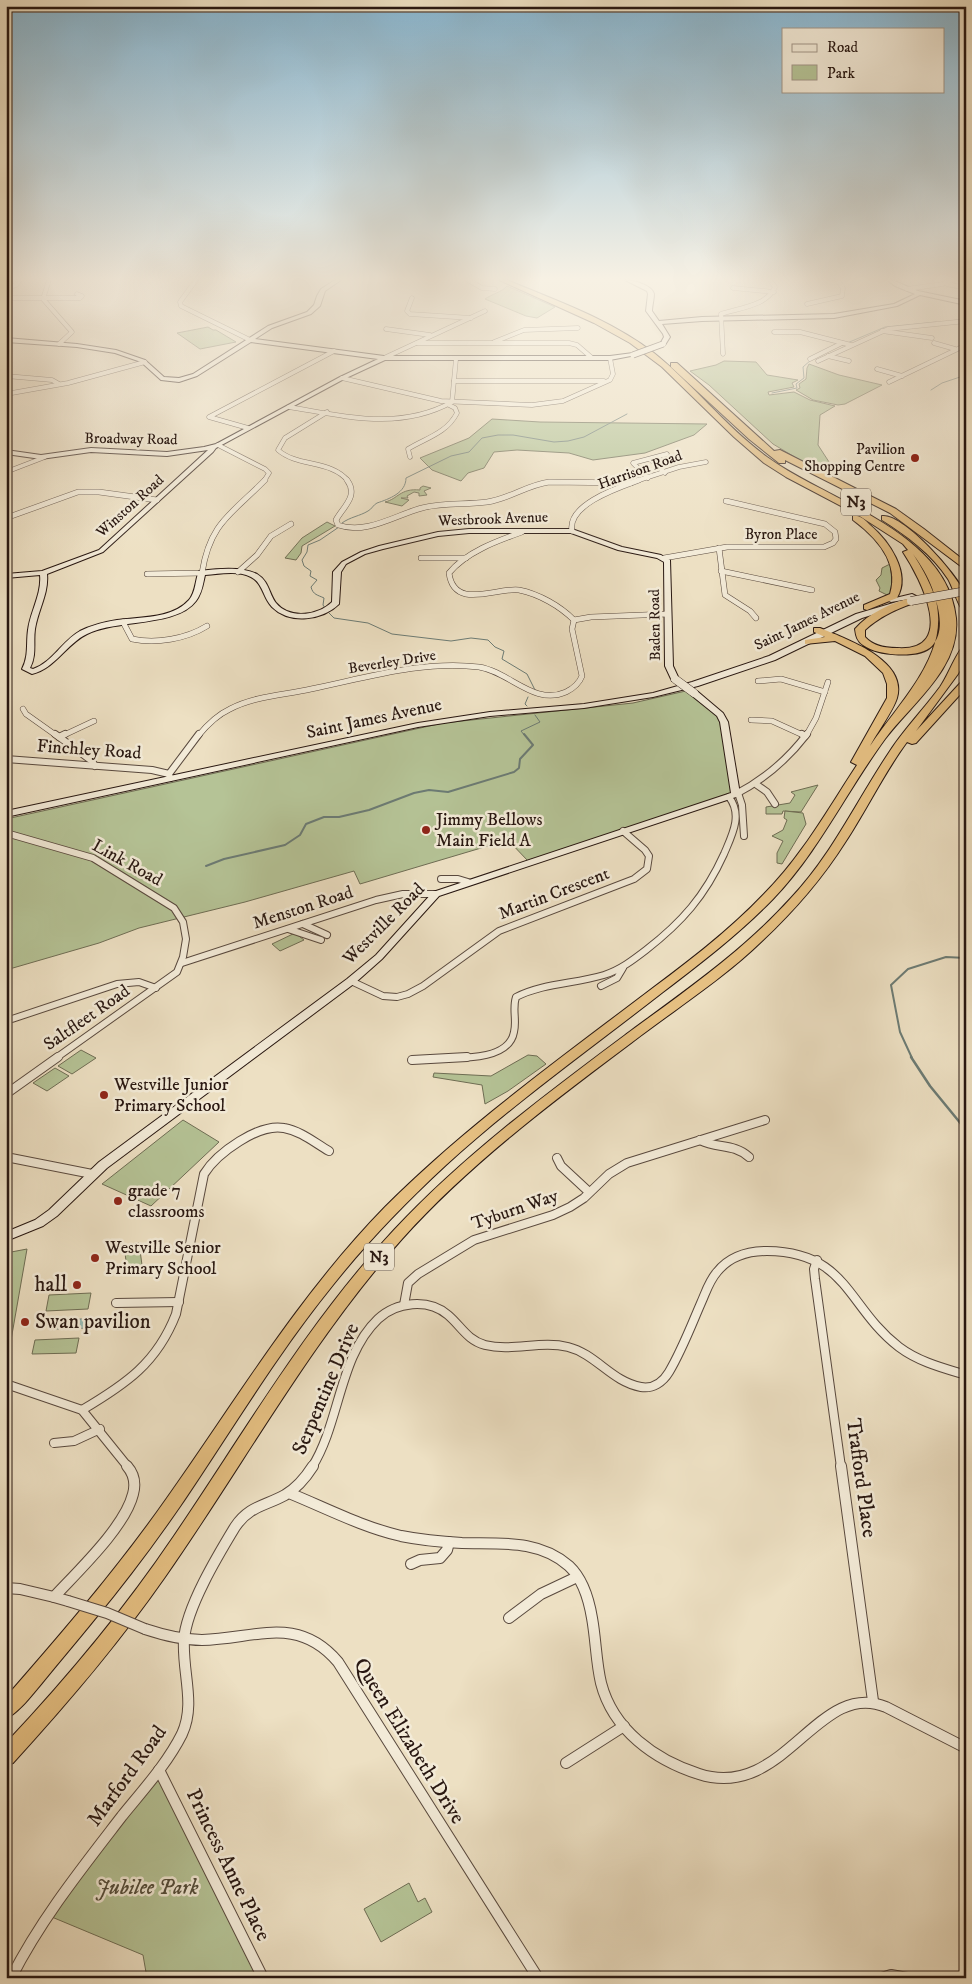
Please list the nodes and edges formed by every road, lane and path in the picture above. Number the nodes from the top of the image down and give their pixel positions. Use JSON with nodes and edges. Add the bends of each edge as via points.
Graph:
{"nodes":[{"id":1,"x":104,"y":373,"type":"edge"},
{"id":2,"x":156,"y":373,"type":"edge"},
{"id":3,"x":200,"y":373,"type":"edge"},
{"id":4,"x":293,"y":373,"type":"edge"},
{"id":5,"x":353,"y":373,"type":"edge"},
{"id":6,"x":455,"y":373,"type":"edge"},
{"id":7,"x":614,"y":373,"type":"edge"},
{"id":8,"x":670,"y":373,"type":"edge"},
{"id":9,"x":682,"y":373,"type":"edge"},
{"id":10,"x":890,"y":373,"type":"edge"},
{"id":11,"x":909,"y":373,"type":"edge"},
{"id":12,"x":6,"y":376,"type":"edge"},
{"id":13,"x":902,"y":376,"type":"junction"},
{"id":14,"x":342,"y":378,"type":"junction"},
{"id":15,"x":454,"y":381,"type":"junction"},
{"id":16,"x":608,"y":381,"type":"junction"},
{"id":17,"x":890,"y":382,"type":"dead end"},
{"id":18,"x":59,"y":384,"type":"junction"},
{"id":19,"x":6,"y":394,"type":"edge"},
{"id":20,"x":450,"y":404,"type":"junction"},
{"id":21,"x":289,"y":406,"type":"junction"},
{"id":22,"x":327,"y":412,"type":"junction"},
{"id":23,"x":248,"y":428,"type":"junction"},
{"id":24,"x":752,"y":436,"type":"junction"},
{"id":25,"x":215,"y":446,"type":"junction"},
{"id":26,"x":6,"y":452,"type":"edge"},
{"id":27,"x":667,"y":454,"type":"dead end"},
{"id":28,"x":45,"y":457,"type":"junction"},
{"id":29,"x":410,"y":457,"type":"dead end"},
{"id":30,"x":650,"y":459,"type":"junction"},
{"id":31,"x":706,"y":462,"type":"dead end"},
{"id":32,"x":770,"y":463,"type":"junction"},
{"id":33,"x":6,"y":472,"type":"edge"},
{"id":34,"x":665,"y":473,"type":"junction"},
{"id":35,"x":648,"y":478,"type":"junction"},
{"id":36,"x":607,"y":483,"type":"junction"},
{"id":37,"x":631,"y":483,"type":"junction"},
{"id":38,"x":614,"y":490,"type":"junction"},
{"id":39,"x":157,"y":500,"type":"junction"},
{"id":40,"x":835,"y":500,"type":"junction"},
{"id":41,"x":726,"y":501,"type":"dead end"},
{"id":42,"x":6,"y":518,"type":"edge"},
{"id":43,"x":291,"y":524,"type":"dead end"},
{"id":44,"x":572,"y":531,"type":"junction"},
{"id":45,"x":522,"y":532,"type":"junction"},
{"id":46,"x":719,"y":548,"type":"junction"},
{"id":47,"x":421,"y":558,"type":"dead end"},
{"id":48,"x":467,"y":558,"type":"junction"},
{"id":49,"x":664,"y":558,"type":"junction"},
{"id":50,"x":965,"y":565,"type":"edge"},
{"id":51,"x":722,"y":571,"type":"junction"},
{"id":52,"x":238,"y":572,"type":"junction"},
{"id":53,"x":43,"y":573,"type":"junction"},
{"id":54,"x":202,"y":573,"type":"junction"},
{"id":55,"x":147,"y":574,"type":"dead end"},
{"id":56,"x":6,"y":576,"type":"edge"},
{"id":57,"x":966,"y":586,"type":"edge"},
{"id":58,"x":812,"y":590,"type":"dead end"},
{"id":59,"x":966,"y":590,"type":"edge"},
{"id":60,"x":912,"y":599,"type":"junction"},
{"id":61,"x":867,"y":607,"type":"junction"},
{"id":62,"x":966,"y":610,"type":"edge"},
{"id":63,"x":668,"y":614,"type":"junction"},
{"id":64,"x":756,"y":618,"type":"dead end"},
{"id":65,"x":574,"y":620,"type":"junction"},
{"id":66,"x":123,"y":622,"type":"junction"},
{"id":67,"x":207,"y":626,"type":"dead end"},
{"id":68,"x":820,"y":632,"type":"junction"},
{"id":69,"x":838,"y":639,"type":"junction"},
{"id":70,"x":808,"y":642,"type":"junction"},
{"id":71,"x":966,"y":646,"type":"edge"},
{"id":72,"x":750,"y":665,"type":"junction"},
{"id":73,"x":758,"y":681,"type":"dead end"},
{"id":74,"x":828,"y":682,"type":"dead end"},
{"id":75,"x":966,"y":682,"type":"edge"},
{"id":76,"x":825,"y":692,"type":"junction"},
{"id":77,"x":23,"y":709,"type":"dead end"},
{"id":78,"x":751,"y":720,"type":"dead end"},
{"id":79,"x":94,"y":721,"type":"dead end"},
{"id":80,"x":805,"y":736,"type":"junction"},
{"id":81,"x":59,"y":737,"type":"junction"},
{"id":82,"x":6,"y":759,"type":"edge"},
{"id":83,"x":96,"y":766,"type":"junction"},
{"id":84,"x":170,"y":776,"type":"junction"},
{"id":85,"x":757,"y":785,"type":"junction"},
{"id":86,"x":735,"y":795,"type":"junction"},
{"id":87,"x":868,"y":795,"type":"junction"},
{"id":88,"x":838,"y":803,"type":"junction"},
{"id":89,"x":775,"y":804,"type":"dead end"},
{"id":90,"x":6,"y":816,"type":"edge"},
{"id":91,"x":623,"y":831,"type":"junction"},
{"id":92,"x":7,"y":833,"type":"edge"},
{"id":93,"x":744,"y":836,"type":"dead end"},
{"id":94,"x":441,"y":879,"type":"dead end"},
{"id":95,"x":468,"y":882,"type":"junction"},
{"id":96,"x":436,"y":894,"type":"junction"},
{"id":97,"x":303,"y":924,"type":"junction"},
{"id":98,"x":287,"y":929,"type":"junction"},
{"id":99,"x":182,"y":963,"type":"junction"},
{"id":100,"x":624,"y":966,"type":"junction"},
{"id":101,"x":351,"y":981,"type":"junction"},
{"id":102,"x":601,"y":986,"type":"dead end"},
{"id":103,"x":156,"y":988,"type":"junction"},
{"id":104,"x":6,"y":1021,"type":"edge"},
{"id":105,"x":475,"y":1056,"type":"junction"},
{"id":106,"x":412,"y":1060,"type":"dead end"},
{"id":107,"x":451,"y":1061,"type":"dead end"},
{"id":108,"x":6,"y":1094,"type":"edge"},
{"id":109,"x":765,"y":1120,"type":"dead end"},
{"id":110,"x":700,"y":1140,"type":"junction"},
{"id":111,"x":329,"y":1151,"type":"dead end"},
{"id":112,"x":6,"y":1157,"type":"edge"},
{"id":113,"x":749,"y":1157,"type":"dead end"},
{"id":114,"x":557,"y":1158,"type":"dead end"},
{"id":115,"x":92,"y":1174,"type":"junction"},
{"id":116,"x":589,"y":1192,"type":"junction"},
{"id":117,"x":6,"y":1237,"type":"edge"},
{"id":118,"x":817,"y":1260,"type":"junction"},
{"id":119,"x":179,"y":1302,"type":"junction"},
{"id":120,"x":116,"y":1303,"type":"dead end"},
{"id":121,"x":404,"y":1305,"type":"junction"},
{"id":122,"x":966,"y":1375,"type":"edge"},
{"id":123,"x":6,"y":1384,"type":"edge"},
{"id":124,"x":82,"y":1410,"type":"junction"},
{"id":125,"x":100,"y":1430,"type":"junction"},
{"id":126,"x":54,"y":1443,"type":"dead end"},
{"id":127,"x":289,"y":1493,"type":"junction"},
{"id":128,"x":449,"y":1542,"type":"junction"},
{"id":129,"x":410,"y":1564,"type":"dead end"},
{"id":130,"x":577,"y":1577,"type":"junction"},
{"id":131,"x":6,"y":1588,"type":"edge"},
{"id":132,"x":54,"y":1597,"type":"junction"},
{"id":133,"x":509,"y":1618,"type":"dead end"},
{"id":134,"x":184,"y":1639,"type":"junction"},
{"id":135,"x":873,"y":1702,"type":"junction"},
{"id":136,"x":6,"y":1711,"type":"edge"},
{"id":137,"x":624,"y":1726,"type":"junction"},
{"id":138,"x":966,"y":1748,"type":"edge"},
{"id":139,"x":6,"y":1757,"type":"edge"},
{"id":140,"x":566,"y":1763,"type":"dead end"},
{"id":141,"x":159,"y":1770,"type":"junction"},
{"id":142,"x":11,"y":1978,"type":"edge"},
{"id":143,"x":263,"y":1978,"type":"edge"},
{"id":144,"x":538,"y":1978,"type":"edge"},
{"id":145,"x":882,"y":1978,"type":"edge"},
{"id":146,"x":907,"y":1978,"type":"edge"}],
"edges":[{"from":1,"to":18,"type":"street"},
{"from":2,"to":3,"type":"street","via":[[163,379],[183,380]]},
{"from":4,"to":23,"type":"street","via":[[209,417]]},
{"from":5,"to":14,"type":"street","name":"Broadway Road"},
{"from":6,"to":15,"type":"street"},
{"from":7,"to":16,"type":"street"},
{"from":8,"to":32,"type":"highway","number":"N3"},
{"from":9,"to":24,"type":"highway","number":"N3"},
{"from":10,"to":13,"type":"street"},
{"from":11,"to":13,"type":"street"},
{"from":12,"to":18,"type":"street","via":[[52,380]]},
{"from":13,"to":17,"type":"street"},
{"from":14,"to":20,"type":"street"},
{"from":14,"to":21,"type":"street","name":"Broadway Road"},
{"from":15,"to":16,"type":"street"},
{"from":15,"to":20,"type":"street"},
{"from":16,"to":20,"type":"street","via":[[571,399],[551,404]]},
{"from":18,"to":19,"type":"street"},
{"from":20,"to":22,"type":"street","via":[[418,417],[396,421]]},
{"from":20,"to":29,"type":"street","via":[[457,413],[452,423],[445,430],[408,448]]},
{"from":21,"to":22,"type":"street"},
{"from":21,"to":23,"type":"street","name":"Broadway Road"},
{"from":22,"to":36,"type":"street","via":[[284,438],[278,450],[286,456],[329,469],[347,481],[351,488],[350,498],[336,520],[344,527],[355,529],[424,507],[489,502],[542,483]]},
{"from":23,"to":25,"type":"street","name":"Broadway Road"},
{"from":24,"to":50,"type":"highway","via":[[793,462],[892,511]]},
{"from":24,"to":62,"type":"highway","number":"N3","via":[[788,465],[911,536],[946,570]]},
{"from":25,"to":28,"type":"street","name":"Broadway Road","via":[[167,454],[91,450]]},
{"from":25,"to":39,"type":"street","name":"Winston Road"},
{"from":25,"to":54,"type":"street","via":[[265,469],[269,475],[212,535]]},
{"from":26,"to":28,"type":"street","name":"Broadway Road"},
{"from":27,"to":30,"type":"street"},
{"from":28,"to":33,"type":"street"},
{"from":30,"to":34,"type":"street"},
{"from":30,"to":35,"type":"street","via":[[633,464]]},
{"from":31,"to":34,"type":"street","name":"Harrison Road"},
{"from":32,"to":40,"type":"highway","number":"N3"},
{"from":32,"to":61,"type":"highway","via":[[786,477],[864,524],[891,554],[897,580],[896,593],[888,600]]},
{"from":34,"to":35,"type":"street","name":"Harrison Road"},
{"from":35,"to":37,"type":"street","name":"Harrison Road"},
{"from":36,"to":37,"type":"street"},
{"from":36,"to":38,"type":"street"},
{"from":37,"to":38,"type":"street","name":"Harrison Road"},
{"from":38,"to":44,"type":"street","name":"Harrison Road","via":[[585,506],[570,526]]},
{"from":39,"to":42,"type":"street","via":[[78,492]]},
{"from":39,"to":53,"type":"street","name":"Winston Road","via":[[101,550]]},
{"from":40,"to":60,"type":"highway","via":[[879,528],[908,553],[923,581],[935,616],[932,640],[919,650],[888,651],[861,639],[860,629],[867,623]]},
{"from":40,"to":88,"type":"highway","number":"N3","via":[[883,527],[919,556],[946,595],[952,623],[949,646],[941,662],[880,739]]},
{"from":41,"to":46,"type":"street","name":"Byron Place","via":[[825,524],[832,529],[836,539],[829,545],[815,547]]},
{"from":43,"to":52,"type":"street","via":[[271,536],[257,555]]},
{"from":44,"to":45,"type":"street","name":"Westbrook Avenue"},
{"from":44,"to":49,"type":"street","via":[[624,550]]},
{"from":45,"to":48,"type":"street"},
{"from":45,"to":52,"type":"street","name":"Westbrook Avenue","via":[[438,534],[363,553],[344,563],[337,572],[334,605],[314,614],[296,615],[281,610],[272,603],[258,578]]},
{"from":46,"to":49,"type":"street","name":"Byron Place"},
{"from":46,"to":51,"type":"street"},
{"from":47,"to":48,"type":"street"},
{"from":48,"to":65,"type":"street","via":[[449,573],[461,593],[476,596],[509,589],[524,591]]},
{"from":49,"to":63,"type":"street","name":"Baden Road","via":[[669,564]]},
{"from":51,"to":58,"type":"street"},
{"from":51,"to":64,"type":"street","via":[[725,595]]},
{"from":52,"to":54,"type":"street","name":"Westbrook Avenue"},
{"from":53,"to":56,"type":"street","name":"Winston Road"},
{"from":53,"to":66,"type":"street","via":[[43,586],[32,625],[28,671],[43,669],[85,632]]},
{"from":54,"to":55,"type":"street","name":"Westbrook Avenue"},
{"from":54,"to":66,"type":"street","via":[[195,596],[184,608],[157,617]]},
{"from":57,"to":60,"type":"street","name":"Saint James Avenue"},
{"from":59,"to":60,"type":"street","name":"Saint James Avenue","bridge":true},
{"from":60,"to":61,"type":"street","name":"Saint James Avenue"},
{"from":60,"to":68,"type":"street","name":"Saint James Avenue","via":[[868,612]]},
{"from":61,"to":68,"type":"street","name":"Saint James Avenue"},
{"from":63,"to":65,"type":"street"},
{"from":63,"to":86,"type":"street","name":"Baden Road","bridge":true,"via":[[669,666],[675,679],[720,715],[724,722]]},
{"from":65,"to":84,"type":"street","name":"Beverley Drive","via":[[572,629],[582,676],[579,683],[568,691],[541,696],[495,671],[457,666],[412,669],[280,695],[241,704],[221,713]]},
{"from":66,"to":67,"type":"street","via":[[132,639],[139,641],[196,632]]},
{"from":68,"to":69,"type":"highway"},
{"from":68,"to":70,"type":"street","name":"Saint James Avenue"},
{"from":68,"to":72,"type":"street","name":"Saint James Avenue"},
{"from":69,"to":70,"type":"highway"},
{"from":69,"to":88,"type":"highway","via":[[872,656],[885,667],[894,691],[851,770]]},
{"from":70,"to":72,"type":"street","name":"Saint James Avenue"},
{"from":71,"to":87,"type":"highway","number":"N3","via":[[951,678],[907,734]]},
{"from":72,"to":84,"type":"street","name":"Saint James Avenue","via":[[653,695],[418,725]]},
{"from":73,"to":76,"type":"street","via":[[781,679]]},
{"from":74,"to":76,"type":"street","name":"Westville Road"},
{"from":75,"to":87,"type":"highway"},
{"from":76,"to":80,"type":"street","name":"Westville Road"},
{"from":77,"to":81,"type":"street"},
{"from":78,"to":80,"type":"street","via":[[762,719],[789,727]]},
{"from":79,"to":81,"type":"street"},
{"from":80,"to":85,"type":"street","name":"Westville Road","via":[[781,765]]},
{"from":81,"to":83,"type":"street"},
{"from":82,"to":83,"type":"street","name":"Finchley Road"},
{"from":83,"to":84,"type":"street","name":"Finchley Road","via":[[152,770]]},
{"from":84,"to":90,"type":"street","name":"Saint James Avenue"},
{"from":85,"to":86,"type":"street","name":"Westville Road"},
{"from":85,"to":89,"type":"street"},
{"from":86,"to":91,"type":"street","name":"Westville Road"},
{"from":86,"to":93,"type":"street","via":[[742,805]]},
{"from":86,"to":100,"type":"street","via":[[735,825],[720,862],[703,891],[673,930]]},
{"from":87,"to":139,"type":"highway","number":"N3","via":[[818,875],[767,930],[698,987],[544,1102],[432,1198],[393,1241],[355,1284],[315,1339],[177,1546],[115,1632]]},
{"from":88,"to":136,"type":"highway","number":"N3","via":[[798,863],[741,924],[483,1125],[399,1203],[358,1247],[311,1301],[147,1538]]},
{"from":91,"to":95,"type":"street","name":"Westville Road"},
{"from":91,"to":101,"type":"street","name":"Martin Crescent","via":[[649,856],[647,869],[634,879],[499,931],[408,994],[383,996]]},
{"from":92,"to":99,"type":"street","name":"Link Road","via":[[93,858],[174,908],[186,928]]},
{"from":94,"to":95,"type":"street"},
{"from":95,"to":96,"type":"street","name":"Westville Road"},
{"from":96,"to":97,"type":"street","name":"Menston Road","via":[[395,895]]},
{"from":96,"to":101,"type":"street","name":"Westville Road","via":[[379,957]]},
{"from":97,"to":98,"type":"street","name":"Menston Road"},
{"from":97,"to":98,"type":"street","via":[[324,937]]},
{"from":98,"to":99,"type":"street","name":"Menston Road"},
{"from":99,"to":103,"type":"street","name":"Saltfleet Road","via":[[177,972]]},
{"from":100,"to":102,"type":"street","via":[[617,978]]},
{"from":100,"to":105,"type":"street","via":[[608,974],[521,994],[515,999],[516,1024],[511,1042],[492,1053]]},
{"from":101,"to":115,"type":"street","name":"Westville Road"},
{"from":103,"to":104,"type":"street","via":[[139,982],[117,984]]},
{"from":103,"to":108,"type":"street","name":"Saltfleet Road"},
{"from":105,"to":106,"type":"street"},
{"from":105,"to":107,"type":"street"},
{"from":109,"to":110,"type":"street","name":"Tyburn Way"},
{"from":110,"to":113,"type":"street","via":[[714,1146],[735,1146]]},
{"from":110,"to":116,"type":"street","name":"Tyburn Way","via":[[615,1168]]},
{"from":111,"to":119,"type":"street","via":[[296,1130],[276,1126],[217,1156],[209,1164],[204,1174]]},
{"from":112,"to":115,"type":"street"},
{"from":114,"to":116,"type":"street","via":[[561,1166]]},
{"from":115,"to":117,"type":"street","name":"Westville Road","via":[[53,1213],[39,1223]]},
{"from":116,"to":121,"type":"street","name":"Tyburn Way","via":[[570,1208],[474,1240],[458,1249],[408,1283]]},
{"from":118,"to":121,"type":"street","name":"Serpentine Drive","via":[[789,1253],[754,1251],[720,1266],[666,1378],[648,1388],[621,1379],[578,1350],[541,1345],[506,1347],[483,1344],[468,1338],[448,1314],[438,1308]]},
{"from":118,"to":122,"type":"street","via":[[836,1275],[893,1343],[920,1360]]},
{"from":118,"to":135,"type":"street","name":"Trafford Place","via":[[815,1279]]},
{"from":119,"to":120,"type":"street"},
{"from":119,"to":124,"type":"street","via":[[171,1331],[145,1367],[131,1380]]},
{"from":121,"to":127,"type":"street","name":"Serpentine Drive","via":[[381,1315],[364,1336],[319,1454],[308,1473]]},
{"from":123,"to":124,"type":"street"},
{"from":124,"to":125,"type":"street"},
{"from":125,"to":126,"type":"street","via":[[79,1440]]},
{"from":125,"to":132,"type":"street","via":[[133,1473],[133,1496],[119,1522]]},
{"from":127,"to":128,"type":"street","via":[[399,1535]]},
{"from":127,"to":134,"type":"street","name":"Serpentine Drive","via":[[250,1510],[237,1524],[199,1596]]},
{"from":128,"to":129,"type":"street","via":[[440,1558]]},
{"from":128,"to":130,"type":"street","via":[[528,1545],[547,1552],[569,1567]]},
{"from":130,"to":133,"type":"street","via":[[541,1594]]},
{"from":130,"to":137,"type":"street","via":[[590,1604],[603,1689]]},
{"from":131,"to":132,"type":"street"},
{"from":132,"to":134,"type":"street","bridge":true},
{"from":134,"to":141,"type":"street","name":"Marford Road","via":[[188,1711],[185,1727]]},
{"from":134,"to":144,"type":"street","name":"Queen Elizabeth Drive","via":[[275,1633],[299,1635],[326,1648],[338,1662]]},
{"from":135,"to":137,"type":"street","via":[[852,1702],[836,1711],[754,1773],[738,1778],[709,1777],[689,1771],[658,1756]]},
{"from":135,"to":138,"type":"street"},
{"from":137,"to":140,"type":"street"},
{"from":141,"to":142,"type":"street","name":"Marford Road","via":[[47,1915]]},
{"from":141,"to":143,"type":"street","name":"Princess Anne Place"},
{"from":145,"to":146,"type":"street","via":[[891,1975]]}]}
